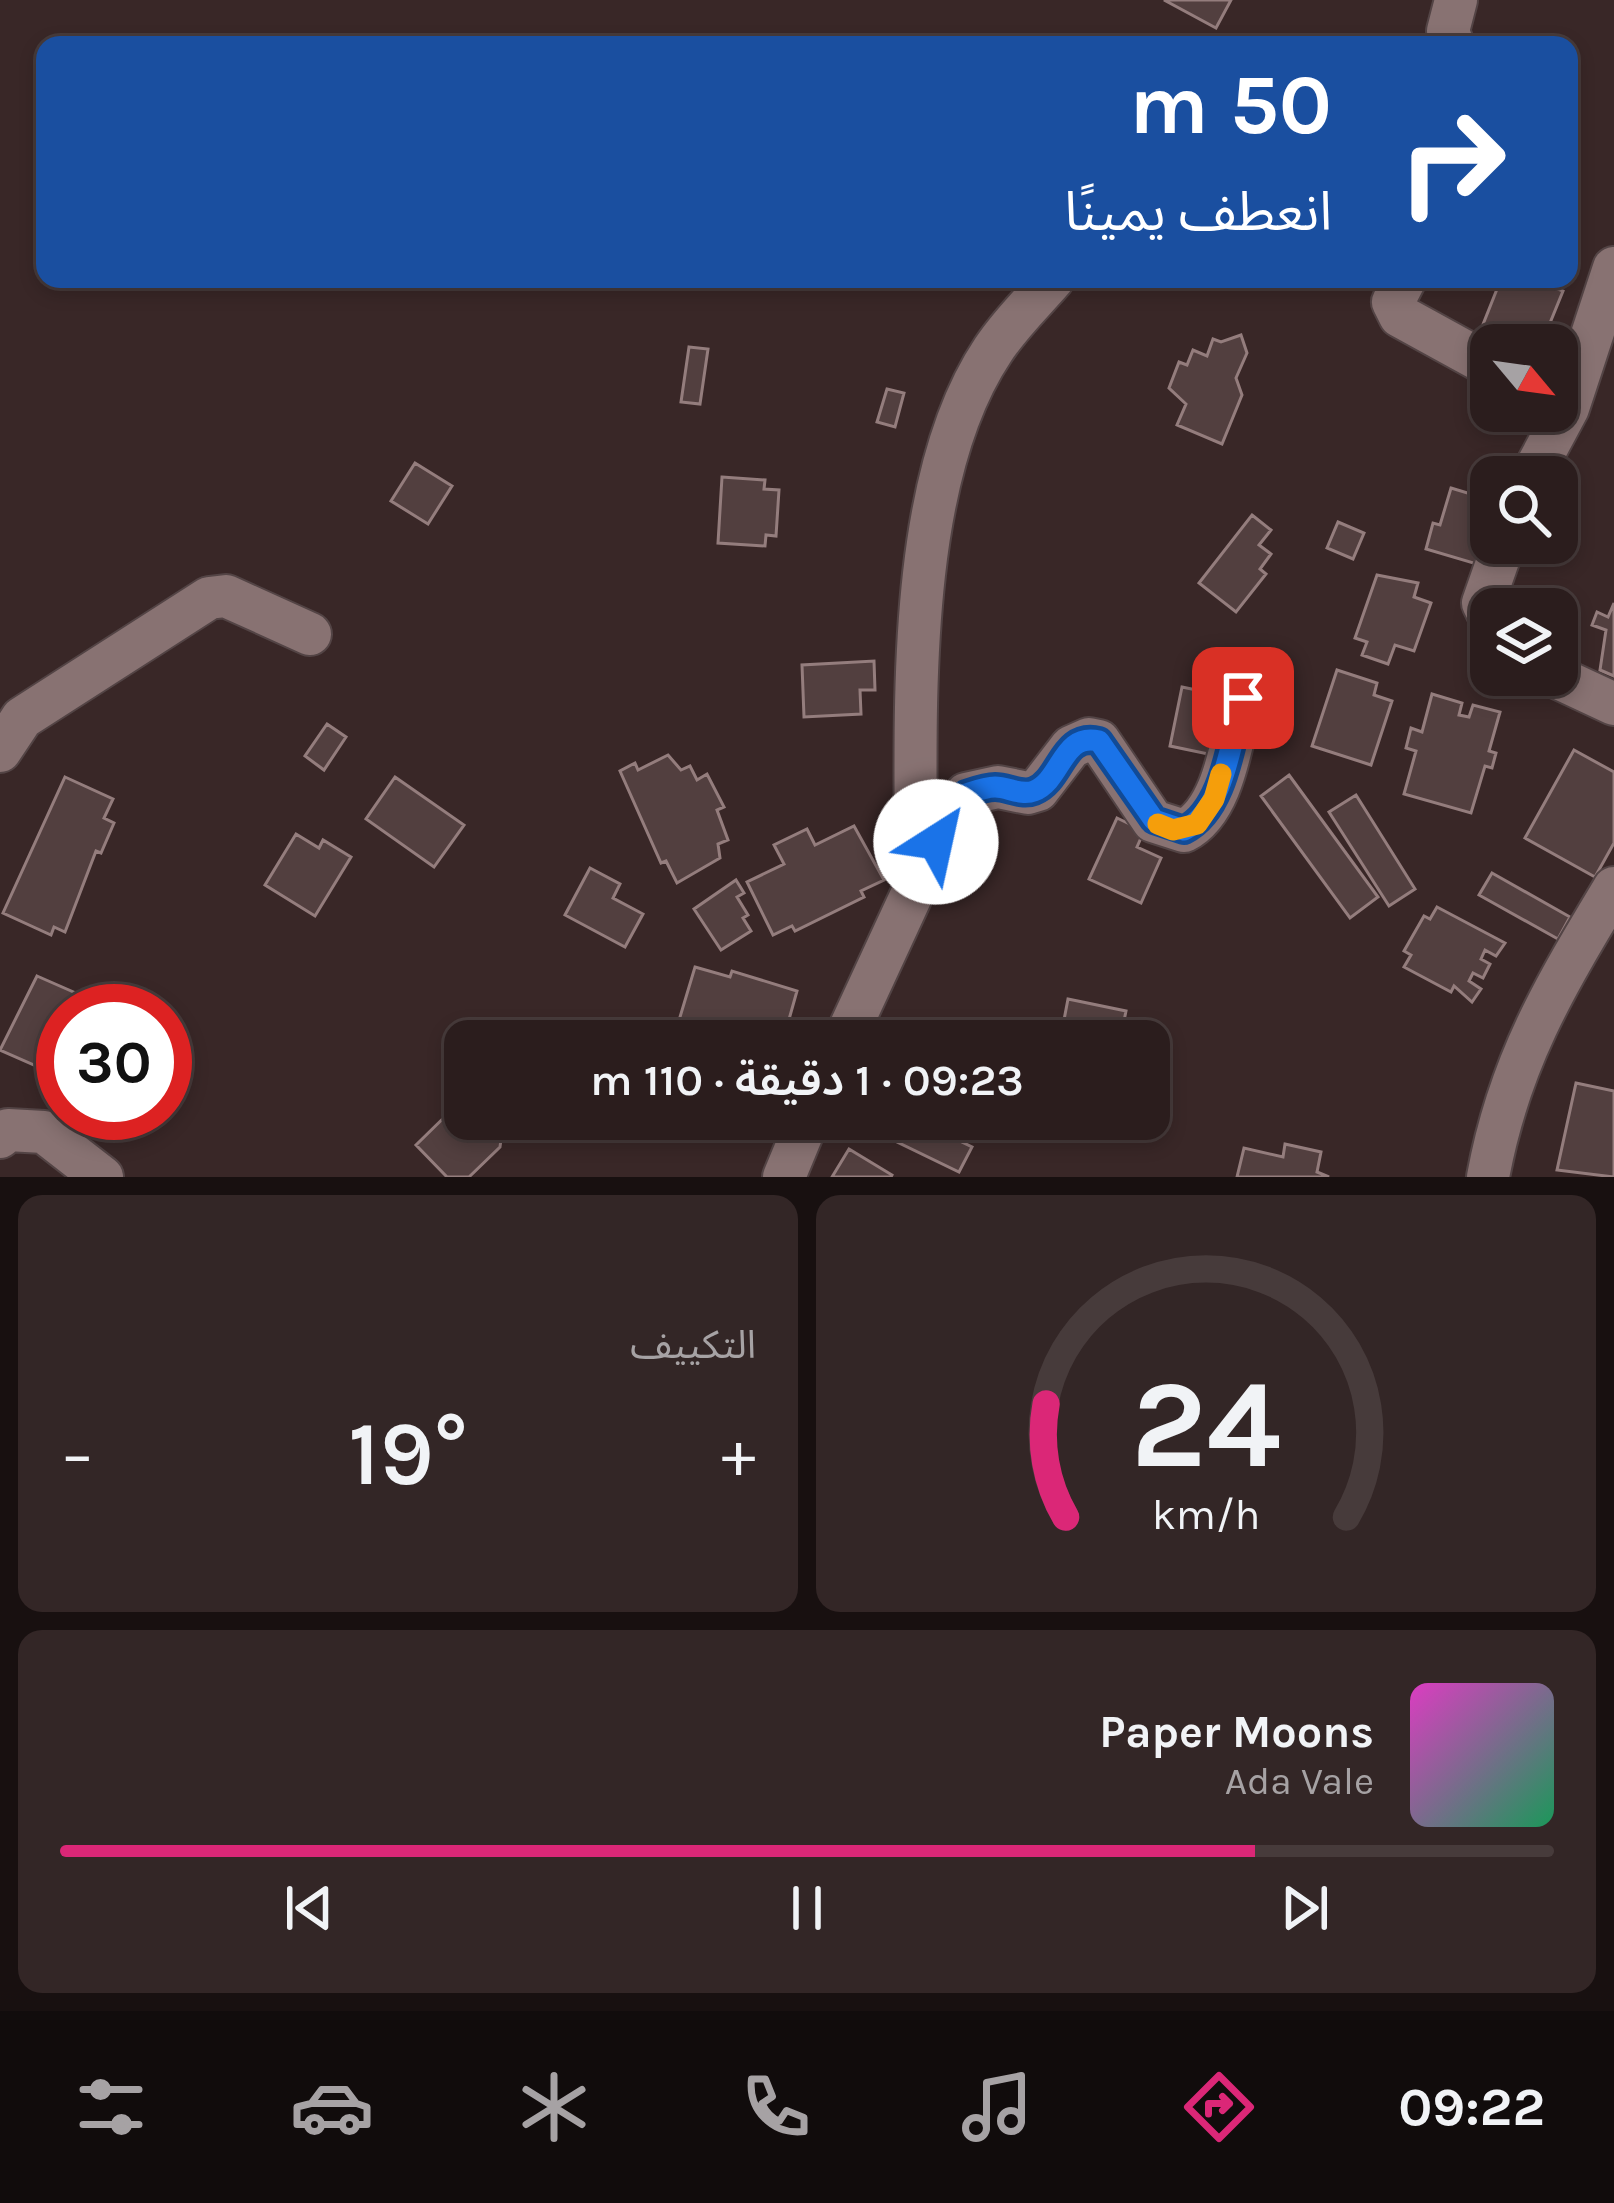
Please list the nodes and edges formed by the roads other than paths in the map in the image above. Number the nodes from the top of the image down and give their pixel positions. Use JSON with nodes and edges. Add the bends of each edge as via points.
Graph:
{"nodes":[{"id":1,"x":1456,"y":0,"type":"edge"},
{"id":2,"x":1450,"y":36,"type":"edge"},
{"id":3,"x":1614,"y":268,"type":"edge"},
{"id":4,"x":1045,"y":288,"type":"edge"},
{"id":5,"x":1400,"y":288,"type":"edge"},
{"id":6,"x":1470,"y":354,"type":"edge"},
{"id":7,"x":1578,"y":363,"type":"edge"},
{"id":8,"x":310,"y":634,"type":"dead end"},
{"id":9,"x":1578,"y":687,"type":"edge"},
{"id":10,"x":1243,"y":698,"type":"dead end"},
{"id":11,"x":1614,"y":704,"type":"edge"},
{"id":12,"x":0,"y":751,"type":"edge"},
{"id":13,"x":1614,"y":888,"type":"edge"},
{"id":14,"x":916,"y":889,"type":"junction"},
{"id":15,"x":854,"y":1020,"type":"edge"},
{"id":16,"x":0,"y":1137,"type":"edge"},
{"id":17,"x":799,"y":1140,"type":"edge"},
{"id":18,"x":102,"y":1177,"type":"edge"},
{"id":19,"x":784,"y":1177,"type":"edge"},
{"id":20,"x":1488,"y":1177,"type":"edge"}],
"edges":[{"from":1,"to":2,"type":"street"},
{"from":3,"to":7,"type":"street"},
{"from":4,"to":14,"type":"street","via":[[993,350],[930,521],[919,634]]},
{"from":5,"to":6,"type":"street","via":[[1393,302],[1400,316]]},
{"from":8,"to":12,"type":"street","via":[[226,596],[209,598],[22,718]]},
{"from":9,"to":11,"type":"street"},
{"from":10,"to":14,"type":"street","via":[[1214,799],[1197,824],[1162,827],[1099,741],[1080,740],[1038,790],[966,794]]},
{"from":13,"to":20,"type":"street","via":[[1514,1070]]},
{"from":14,"to":15,"type":"street"},
{"from":16,"to":18,"type":"street","via":[[8,1130],[44,1132]]},
{"from":17,"to":19,"type":"street"}]}
